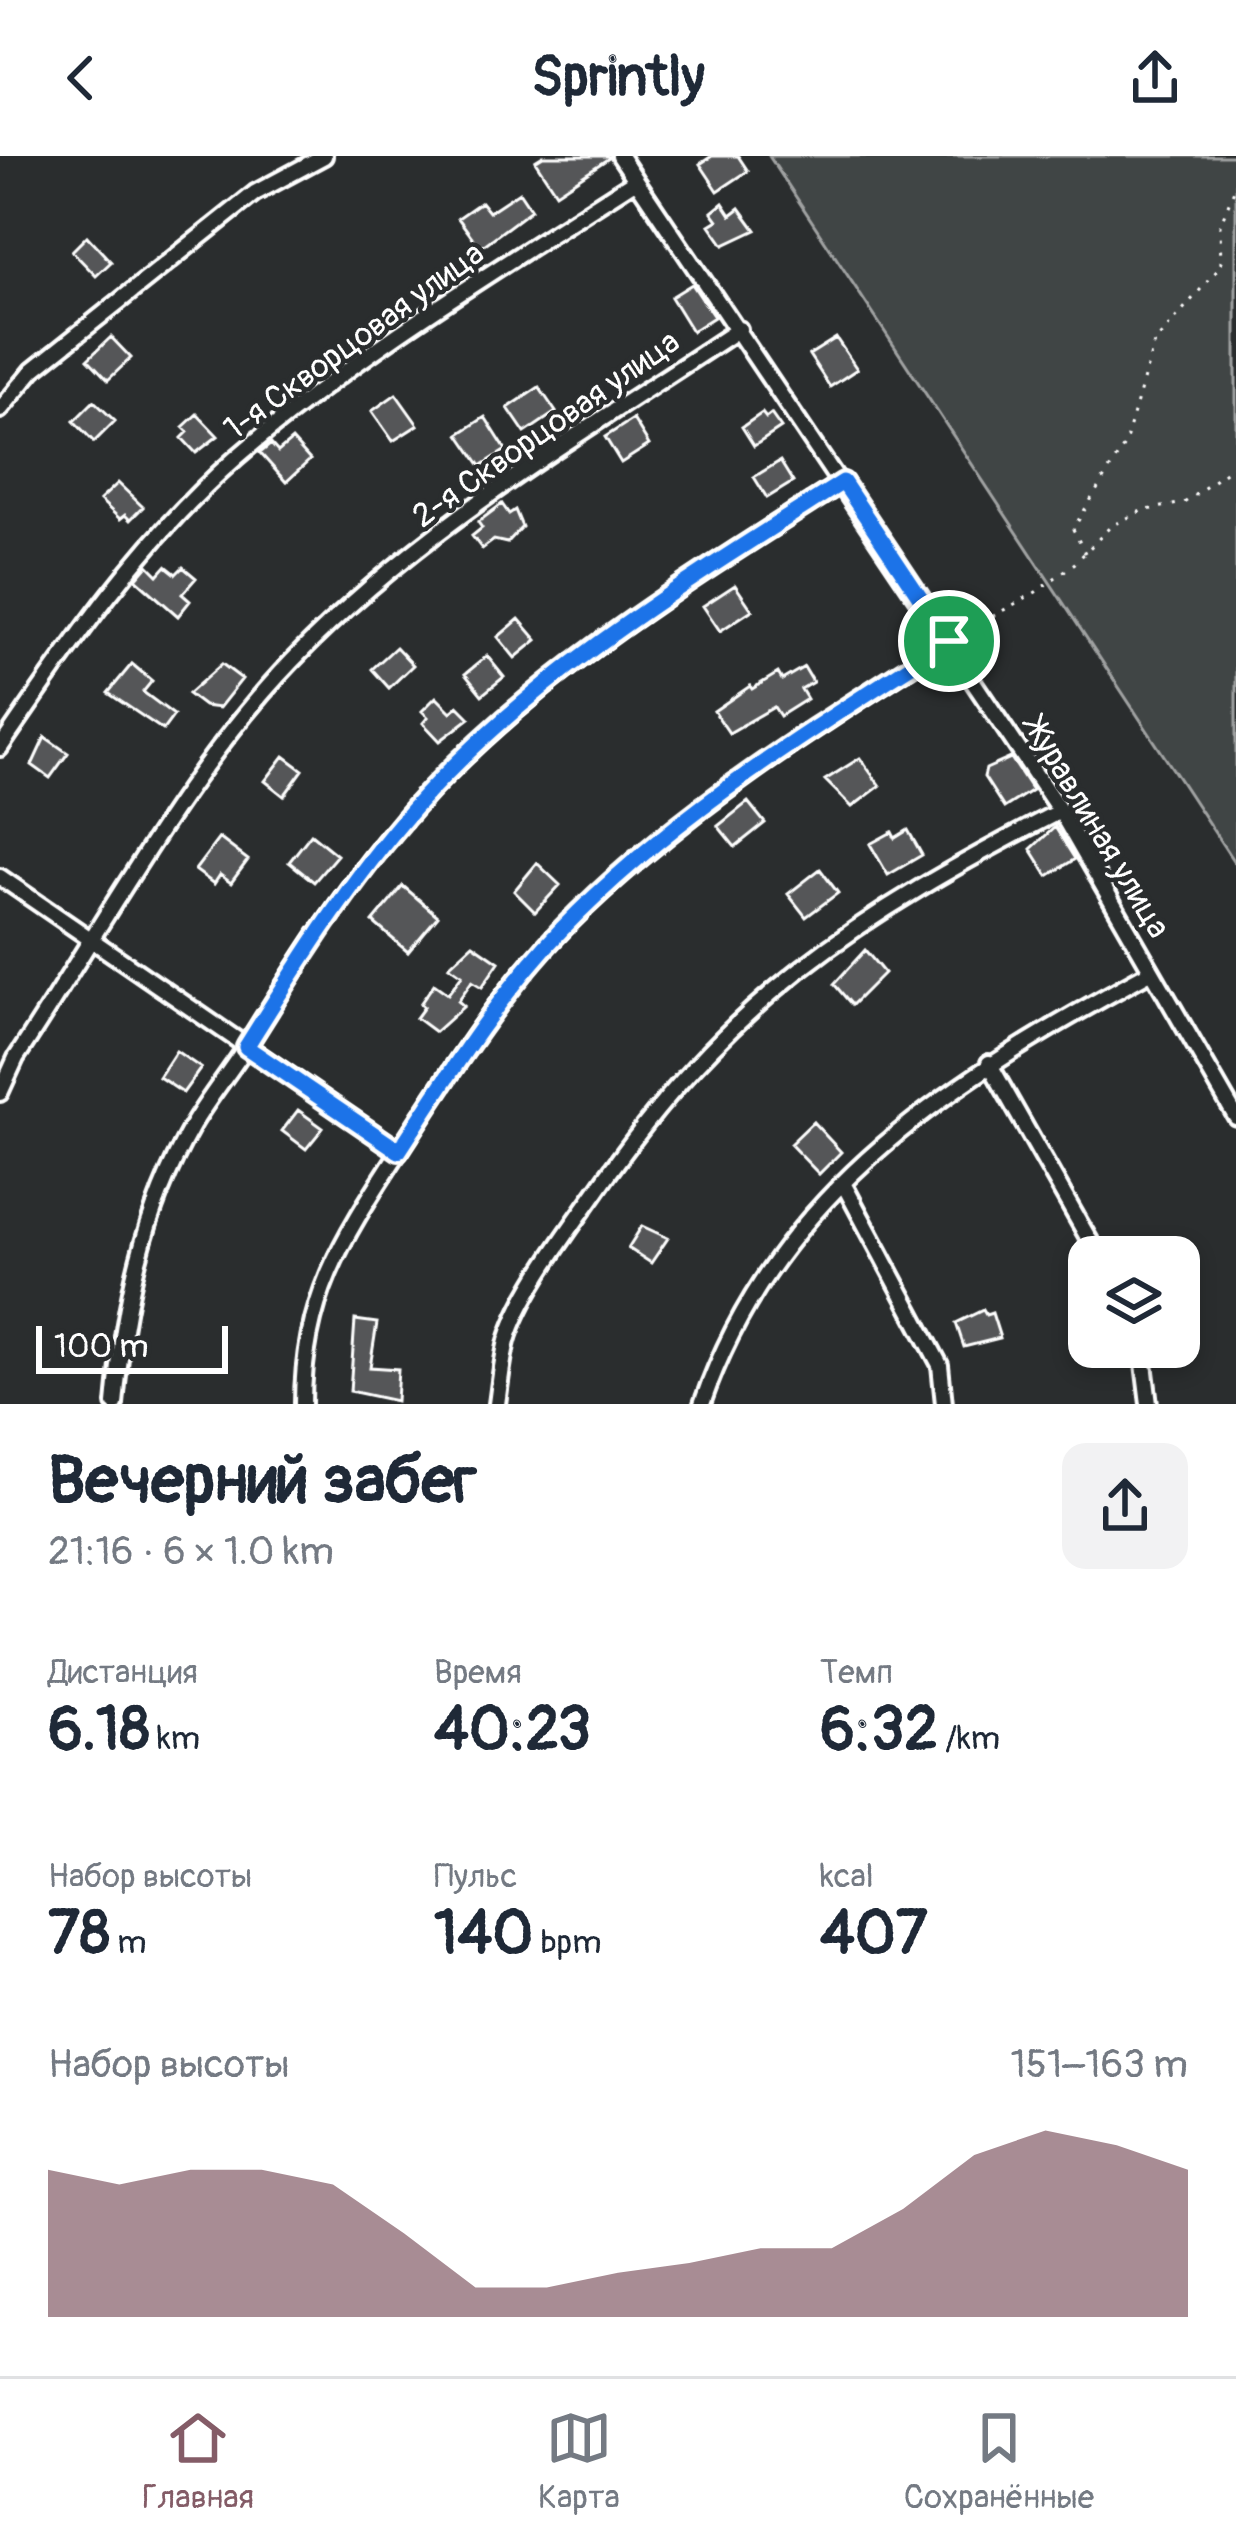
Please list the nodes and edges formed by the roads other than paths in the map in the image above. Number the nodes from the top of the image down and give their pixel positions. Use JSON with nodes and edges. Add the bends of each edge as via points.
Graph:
{"nodes":[{"id":1,"x":323,"y":156,"type":"edge"},
{"id":2,"x":620,"y":156,"type":"edge"},
{"id":3,"x":636,"y":180,"type":"junction"},
{"id":4,"x":739,"y":329,"type":"junction"},
{"id":5,"x":0,"y":410,"type":"edge"},
{"id":6,"x":843,"y":482,"type":"junction"},
{"id":7,"x":949,"y":641,"type":"junction"},
{"id":8,"x":0,"y":748,"type":"edge"},
{"id":9,"x":1060,"y":811,"type":"junction"},
{"id":10,"x":0,"y":877,"type":"edge"},
{"id":11,"x":95,"y":938,"type":"junction"},
{"id":12,"x":1152,"y":971,"type":"junction"},
{"id":13,"x":246,"y":1047,"type":"junction"},
{"id":14,"x":989,"y":1064,"type":"junction"},
{"id":15,"x":0,"y":1093,"type":"edge"},
{"id":16,"x":1236,"y":1117,"type":"edge"},
{"id":17,"x":399,"y":1151,"type":"junction"},
{"id":18,"x":843,"y":1183,"type":"junction"},
{"id":19,"x":1087,"y":1236,"type":"edge"},
{"id":20,"x":1145,"y":1368,"type":"edge"},
{"id":21,"x":116,"y":1404,"type":"edge"},
{"id":22,"x":303,"y":1404,"type":"edge"},
{"id":23,"x":497,"y":1404,"type":"edge"},
{"id":24,"x":702,"y":1404,"type":"edge"},
{"id":25,"x":944,"y":1404,"type":"edge"},
{"id":26,"x":1149,"y":1404,"type":"edge"}],
"edges":[{"from":1,"to":5,"type":"street","via":[[255,193],[33,370]]},
{"from":2,"to":3,"type":"street","name":"Журавлиная улица"},
{"from":3,"to":4,"type":"street","name":"Журавлиная улица"},
{"from":3,"to":8,"type":"street","name":"1-я Скворцовая улица","via":[[342,375],[235,459],[94,610]]},
{"from":4,"to":6,"type":"street","name":"Журавлиная улица"},
{"from":4,"to":11,"type":"street","name":"2-я Скворцовая улица","via":[[473,506],[292,661],[211,761]]},
{"from":6,"to":7,"type":"street","name":"Журавлиная улица"},
{"from":6,"to":13,"type":"street","via":[[607,640],[502,724],[417,805],[342,896]]},
{"from":7,"to":9,"type":"street","name":"Журавлиная улица"},
{"from":7,"to":17,"type":"street","via":[[674,826],[560,931],[471,1039]]},
{"from":9,"to":12,"type":"street","name":"Журавлиная улица"},
{"from":9,"to":23,"type":"street","via":[[858,924],[772,987],[695,1061],[559,1246],[508,1337]]},
{"from":10,"to":11,"type":"street"},
{"from":11,"to":13,"type":"street"},
{"from":11,"to":15,"type":"street","name":"2-я Скворцовая улица"},
{"from":12,"to":14,"type":"street"},
{"from":12,"to":16,"type":"street","name":"Журавлиная улица"},
{"from":13,"to":17,"type":"street"},
{"from":13,"to":21,"type":"street","via":[[192,1125],[149,1215],[124,1307]]},
{"from":14,"to":18,"type":"street","via":[[872,1151]]},
{"from":14,"to":19,"type":"street"},
{"from":17,"to":22,"type":"street","via":[[331,1257],[303,1359]]},
{"from":18,"to":24,"type":"street","via":[[737,1317]]},
{"from":18,"to":25,"type":"street","via":[[940,1364]]},
{"from":20,"to":26,"type":"street"}]}
